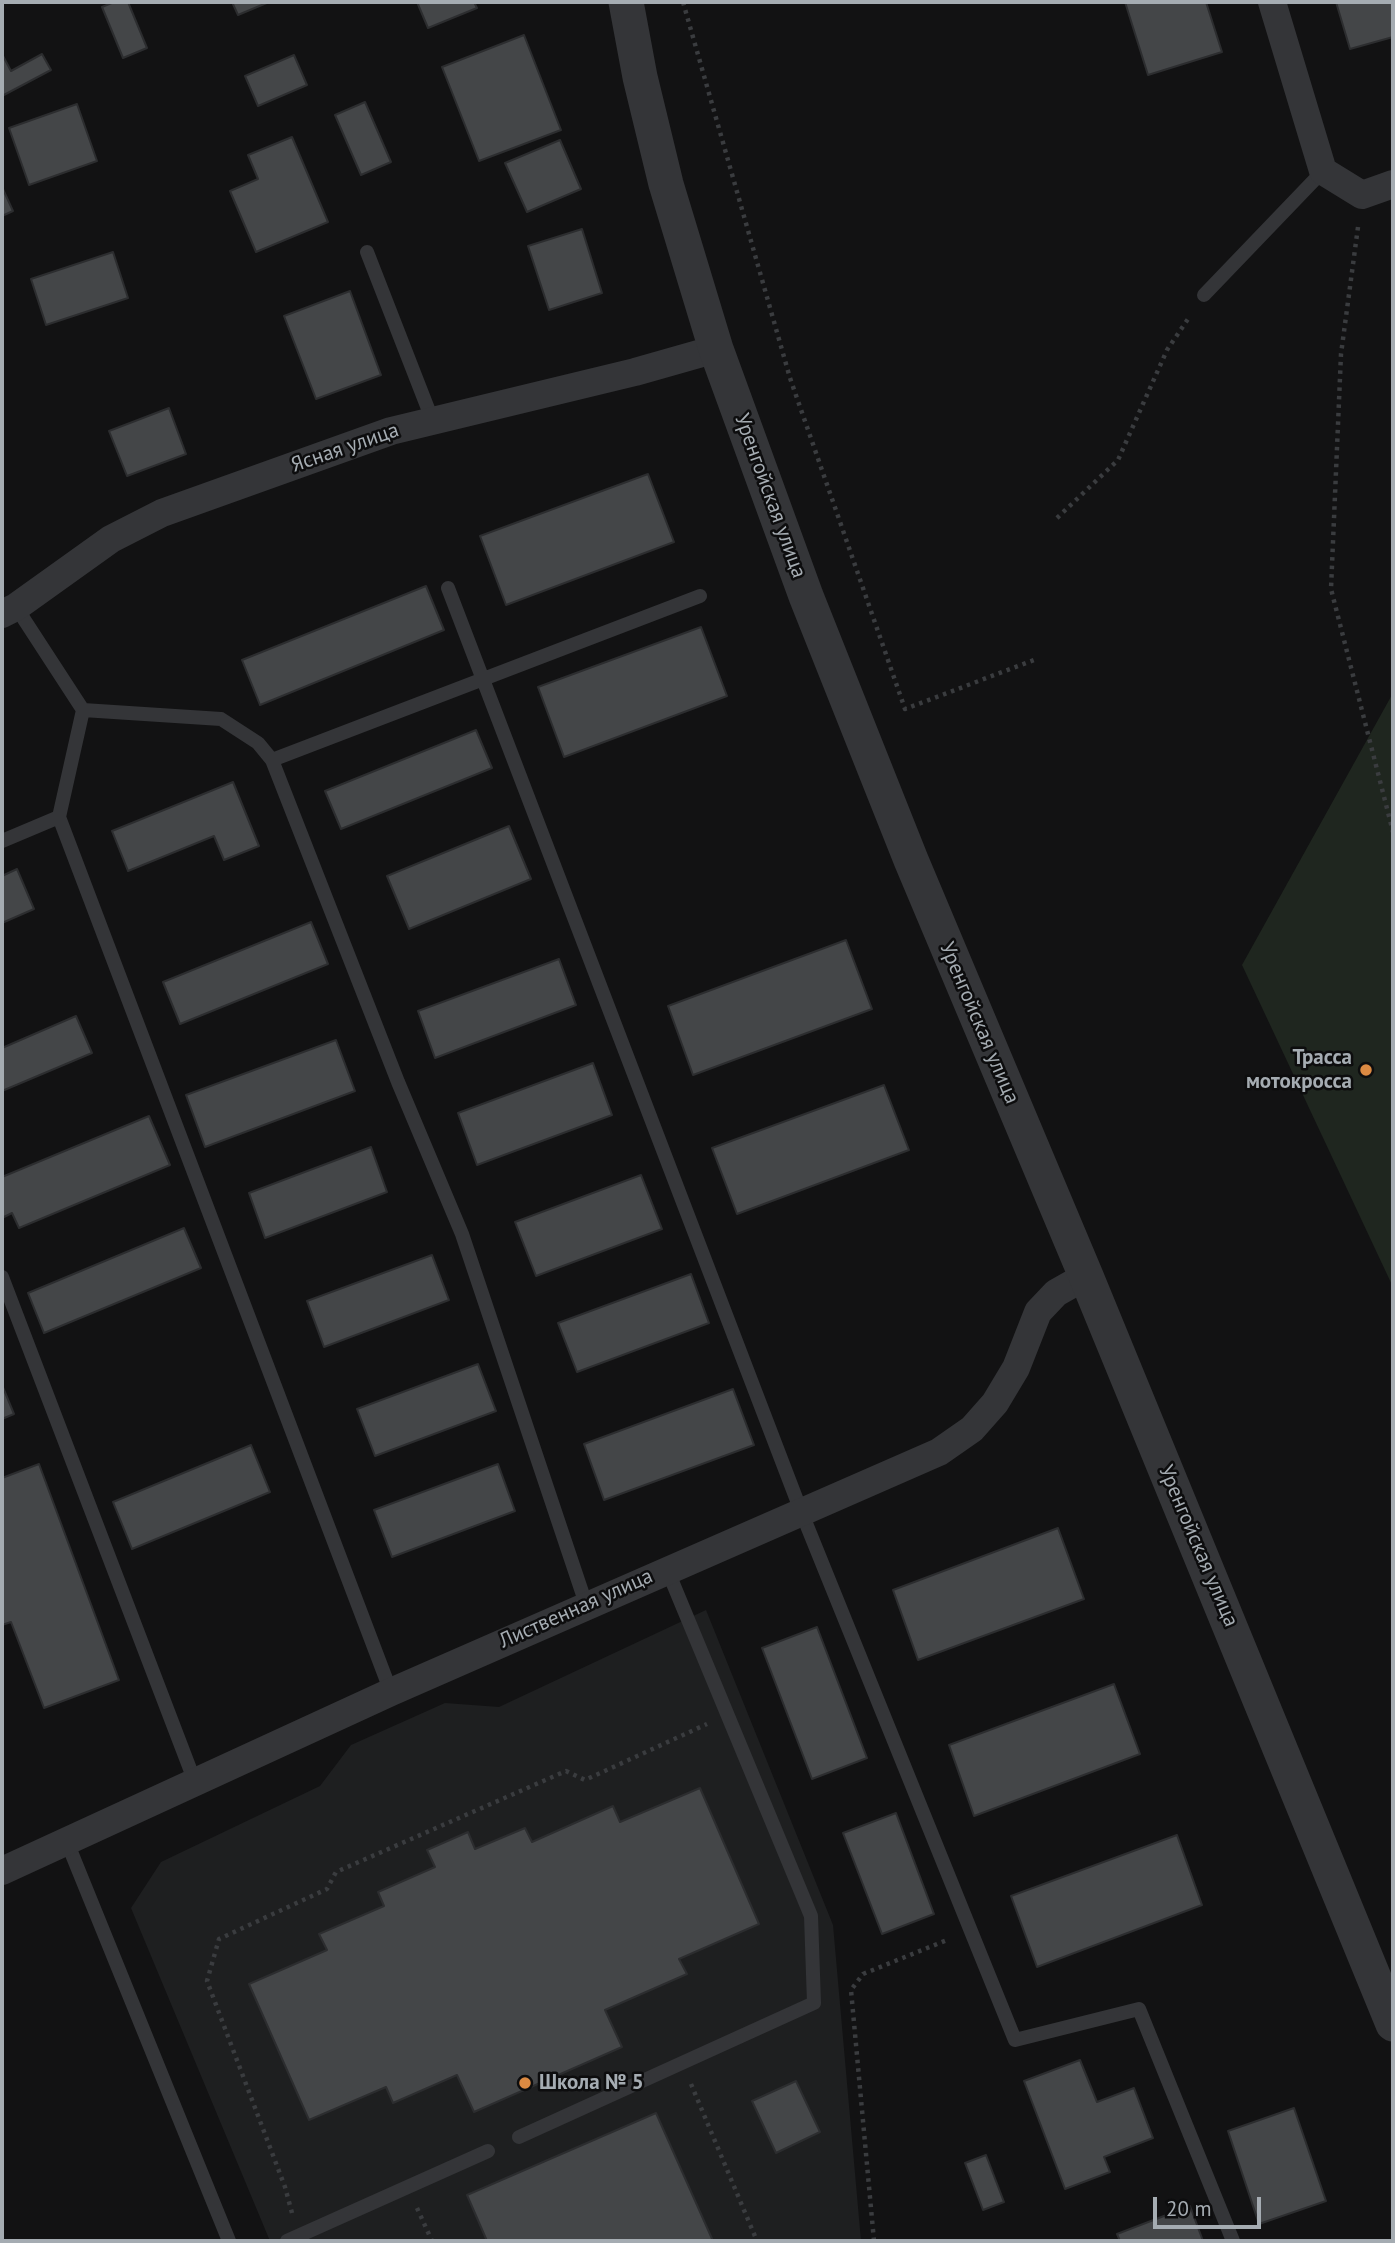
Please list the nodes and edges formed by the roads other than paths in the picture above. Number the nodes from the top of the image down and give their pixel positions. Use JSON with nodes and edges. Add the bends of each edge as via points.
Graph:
{"nodes":[{"id":1,"x":626,"y":2,"type":"edge"},
{"id":2,"x":1272,"y":2,"type":"edge"},
{"id":3,"x":1323,"y":172,"type":"junction"},
{"id":4,"x":1393,"y":184,"type":"edge"},
{"id":5,"x":368,"y":252,"type":"dead end"},
{"id":6,"x":1204,"y":295,"type":"road end"},
{"id":7,"x":716,"y":349,"type":"junction"},
{"id":8,"x":432,"y":419,"type":"junction"},
{"id":9,"x":448,"y":588,"type":"dead end"},
{"id":10,"x":700,"y":596,"type":"dead end"},
{"id":11,"x":9,"y":610,"type":"edge"},
{"id":12,"x":482,"y":680,"type":"junction"},
{"id":13,"x":83,"y":710,"type":"junction"},
{"id":14,"x":272,"y":760,"type":"junction"},
{"id":15,"x":59,"y":817,"type":"junction"},
{"id":16,"x":2,"y":841,"type":"edge"},
{"id":17,"x":1086,"y":1276,"type":"junction"},
{"id":18,"x":2,"y":1277,"type":"edge"},
{"id":19,"x":801,"y":1511,"type":"junction"},
{"id":20,"x":667,"y":1569,"type":"junction"},
{"id":21,"x":586,"y":1604,"type":"junction"},
{"id":22,"x":391,"y":1692,"type":"junction"},
{"id":23,"x":195,"y":1782,"type":"junction"},
{"id":24,"x":67,"y":1842,"type":"junction"},
{"id":25,"x":2,"y":1871,"type":"edge"},
{"id":26,"x":1393,"y":2024,"type":"edge"},
{"id":27,"x":519,"y":2137,"type":"dead end"},
{"id":28,"x":488,"y":2151,"type":"dead end"},
{"id":29,"x":292,"y":2239,"type":"edge"},
{"id":30,"x":229,"y":2241,"type":"edge"},
{"id":31,"x":1233,"y":2241,"type":"edge"}],
"edges":[{"from":1,"to":7,"type":"street","name":"Уренгойская улица","via":[[666,184]]},
{"from":2,"to":3,"type":"street"},
{"from":3,"to":4,"type":"street","via":[[1363,195]]},
{"from":3,"to":6,"type":"lane"},
{"from":5,"to":8,"type":"lane"},
{"from":7,"to":8,"type":"street","name":"Ясная улица"},
{"from":7,"to":17,"type":"street","name":"Уренгойская улица","via":[[806,596],[906,848]]},
{"from":8,"to":11,"type":"street","name":"Ясная улица","via":[[162,513],[111,539]]},
{"from":9,"to":12,"type":"lane"},
{"from":10,"to":12,"type":"lane"},
{"from":11,"to":13,"type":"lane"},
{"from":12,"to":14,"type":"lane"},
{"from":12,"to":19,"type":"lane"},
{"from":13,"to":14,"type":"lane","via":[[221,719],[258,743]]},
{"from":13,"to":15,"type":"lane"},
{"from":14,"to":21,"type":"lane","via":[[462,1234]]},
{"from":15,"to":16,"type":"lane"},
{"from":15,"to":22,"type":"lane"},
{"from":17,"to":19,"type":"street","name":"Лиственная улица","via":[[1056,1293],[1038,1312],[1016,1368],[995,1404],[972,1429],[939,1452]]},
{"from":17,"to":26,"type":"street","name":"Уренгойская улица"},
{"from":18,"to":23,"type":"lane"},
{"from":19,"to":20,"type":"street","name":"Лиственная улица"},
{"from":19,"to":31,"type":"lane","via":[[1015,2040],[1139,2009]]},
{"from":20,"to":21,"type":"street","name":"Лиственная улица"},
{"from":20,"to":27,"type":"lane","via":[[811,1916],[814,2003]]},
{"from":21,"to":22,"type":"street","name":"Лиственная улица"},
{"from":22,"to":23,"type":"street","name":"Лиственная улица"},
{"from":23,"to":24,"type":"street","name":"Лиственная улица"},
{"from":24,"to":25,"type":"street","name":"Лиственная улица"},
{"from":24,"to":30,"type":"lane"},
{"from":28,"to":29,"type":"lane"}]}
